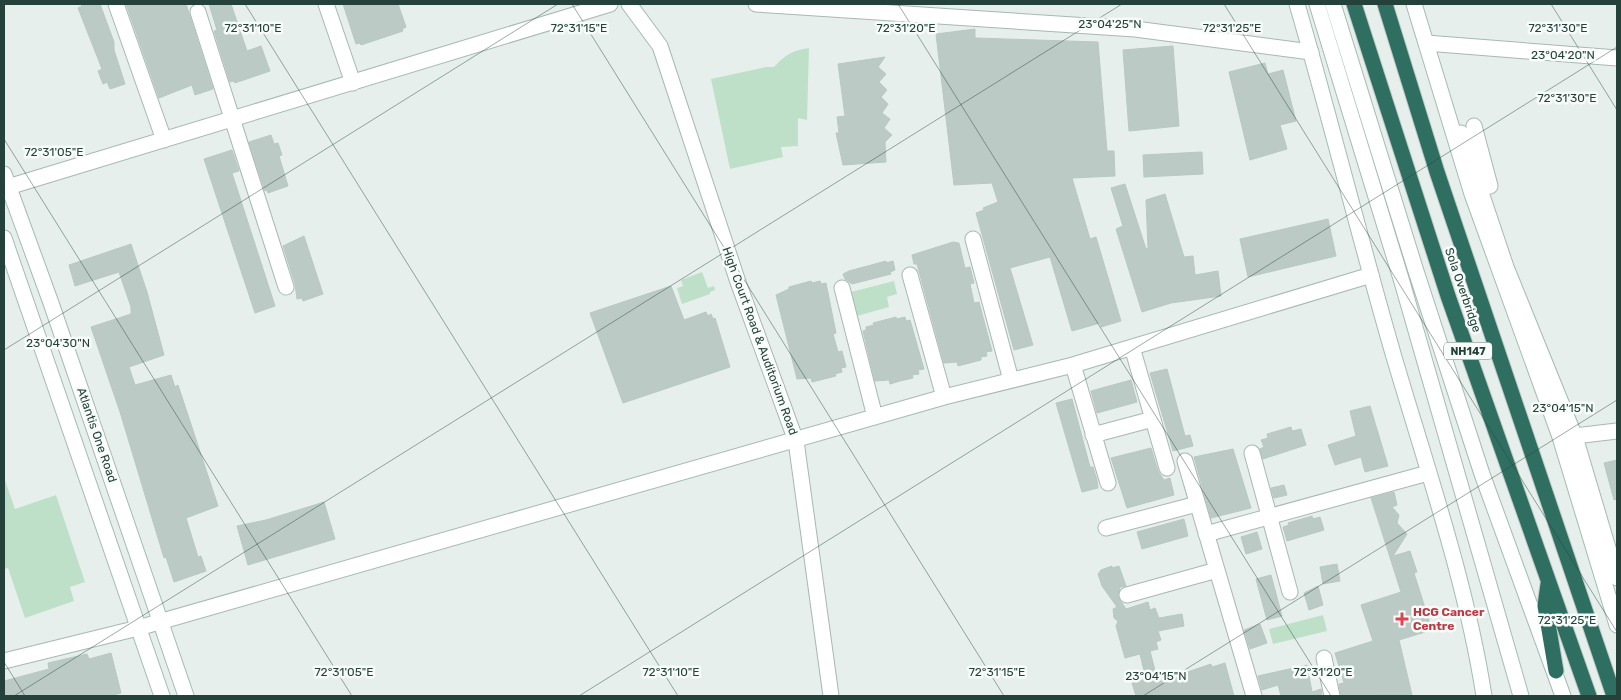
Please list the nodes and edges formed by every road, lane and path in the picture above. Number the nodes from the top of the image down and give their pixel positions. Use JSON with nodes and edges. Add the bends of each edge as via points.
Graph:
{"nodes":[{"id":1,"x":116,"y":4,"type":"edge"},
{"id":2,"x":326,"y":4,"type":"edge"},
{"id":3,"x":610,"y":4,"type":"edge"},
{"id":4,"x":629,"y":4,"type":"edge"},
{"id":5,"x":756,"y":4,"type":"edge"},
{"id":6,"x":1297,"y":4,"type":"edge"},
{"id":7,"x":1317,"y":4,"type":"edge"},
{"id":8,"x":1333,"y":4,"type":"edge"},
{"id":9,"x":1354,"y":4,"type":"edge"},
{"id":10,"x":1385,"y":4,"type":"edge"},
{"id":11,"x":1414,"y":4,"type":"edge"},
{"id":12,"x":961,"y":11,"type":"edge"},
{"id":13,"x":198,"y":12,"type":"dead end"},
{"id":14,"x":1426,"y":43,"type":"junction"},
{"id":15,"x":1311,"y":52,"type":"junction"},
{"id":16,"x":1617,"y":58,"type":"edge"},
{"id":17,"x":353,"y":83,"type":"junction"},
{"id":18,"x":232,"y":120,"type":"junction"},
{"id":19,"x":1474,"y":126,"type":"dead end"},
{"id":20,"x":164,"y":140,"type":"junction"},
{"id":21,"x":6,"y":181,"type":"edge"},
{"id":22,"x":1476,"y":191,"type":"junction"},
{"id":23,"x":4,"y":238,"type":"edge"},
{"id":24,"x":973,"y":239,"type":"dead end"},
{"id":25,"x":910,"y":275,"type":"dead end"},
{"id":26,"x":1370,"y":275,"type":"junction"},
{"id":27,"x":286,"y":287,"type":"dead end"},
{"id":28,"x":842,"y":288,"type":"dead end"},
{"id":29,"x":1132,"y":347,"type":"junction"},
{"id":30,"x":1073,"y":365,"type":"junction"},
{"id":31,"x":1011,"y":380,"type":"junction"},
{"id":32,"x":944,"y":397,"type":"junction"},
{"id":33,"x":875,"y":417,"type":"junction"},
{"id":34,"x":1153,"y":419,"type":"junction"},
{"id":35,"x":1617,"y":430,"type":"edge"},
{"id":36,"x":1093,"y":435,"type":"junction"},
{"id":37,"x":1567,"y":437,"type":"junction"},
{"id":38,"x":796,"y":441,"type":"junction"},
{"id":39,"x":1252,"y":453,"type":"dead end"},
{"id":40,"x":1184,"y":461,"type":"dead end"},
{"id":41,"x":1167,"y":468,"type":"dead end"},
{"id":42,"x":1428,"y":474,"type":"junction"},
{"id":43,"x":1108,"y":483,"type":"dead end"},
{"id":44,"x":1197,"y":504,"type":"junction"},
{"id":45,"x":1270,"y":517,"type":"junction"},
{"id":46,"x":1106,"y":528,"type":"dead end"},
{"id":47,"x":1206,"y":534,"type":"junction"},
{"id":48,"x":1217,"y":570,"type":"junction"},
{"id":49,"x":1617,"y":578,"type":"edge"},
{"id":50,"x":1549,"y":582,"type":"junction"},
{"id":51,"x":1290,"y":592,"type":"dead end"},
{"id":52,"x":1127,"y":595,"type":"dead end"},
{"id":53,"x":162,"y":621,"type":"junction"},
{"id":54,"x":1617,"y":625,"type":"edge"},
{"id":55,"x":138,"y":628,"type":"junction"},
{"id":56,"x":1324,"y":658,"type":"dead end"},
{"id":57,"x":4,"y":661,"type":"edge"},
{"id":58,"x":1556,"y":671,"type":"junction"},
{"id":59,"x":1481,"y":693,"type":"edge"},
{"id":60,"x":162,"y":696,"type":"edge"},
{"id":61,"x":186,"y":696,"type":"edge"},
{"id":62,"x":831,"y":696,"type":"edge"},
{"id":63,"x":1254,"y":696,"type":"edge"},
{"id":64,"x":1332,"y":696,"type":"edge"},
{"id":65,"x":1521,"y":696,"type":"edge"},
{"id":66,"x":1563,"y":696,"type":"edge"},
{"id":67,"x":1588,"y":696,"type":"edge"},
{"id":68,"x":1614,"y":696,"type":"edge"}],
"edges":[{"from":1,"to":20,"type":"street"},
{"from":2,"to":17,"type":"street"},
{"from":3,"to":17,"type":"street"},
{"from":4,"to":38,"type":"street","name":"High Court Road & Auditorium Road","via":[[660,46],[738,282]]},
{"from":5,"to":12,"type":"street"},
{"from":6,"to":15,"type":"street"},
{"from":7,"to":65,"type":"street","via":[[1402,282]]},
{"from":8,"to":58,"type":"street","via":[[1482,474]]},
{"from":9,"to":50,"type":"highway","name":"Sola Overbridge","number":"NH147","via":[[1448,296]]},
{"from":10,"to":68,"type":"highway","name":"Sola Overbridge","number":"NH147","via":[[1437,172]]},
{"from":11,"to":14,"type":"street"},
{"from":12,"to":15,"type":"street"},
{"from":13,"to":18,"type":"street"},
{"from":14,"to":16,"type":"street"},
{"from":14,"to":22,"type":"street","via":[[1438,87]]},
{"from":15,"to":26,"type":"street"},
{"from":17,"to":18,"type":"street"},
{"from":18,"to":20,"type":"street"},
{"from":18,"to":27,"type":"street"},
{"from":19,"to":22,"type":"street","via":[[1490,186]]},
{"from":20,"to":21,"type":"street"},
{"from":21,"to":53,"type":"street","name":"Atlantis One Road"},
{"from":22,"to":37,"type":"street"},
{"from":23,"to":55,"type":"street","name":"Atlantis One Road"},
{"from":24,"to":31,"type":"street"},
{"from":25,"to":32,"type":"street"},
{"from":26,"to":29,"type":"street"},
{"from":26,"to":42,"type":"street"},
{"from":28,"to":33,"type":"street"},
{"from":29,"to":30,"type":"street"},
{"from":29,"to":34,"type":"street"},
{"from":30,"to":31,"type":"street"},
{"from":30,"to":36,"type":"street"},
{"from":31,"to":32,"type":"street"},
{"from":32,"to":33,"type":"street"},
{"from":33,"to":38,"type":"street"},
{"from":34,"to":36,"type":"street"},
{"from":34,"to":41,"type":"street"},
{"from":35,"to":37,"type":"street"},
{"from":36,"to":43,"type":"street"},
{"from":37,"to":49,"type":"street"},
{"from":37,"to":54,"type":"street"},
{"from":38,"to":53,"type":"street"},
{"from":38,"to":62,"type":"street","name":"High Court Road & Auditorium Road"},
{"from":39,"to":45,"type":"street"},
{"from":40,"to":44,"type":"street"},
{"from":42,"to":45,"type":"street"},
{"from":42,"to":59,"type":"street","via":[[1466,604]]},
{"from":44,"to":46,"type":"street"},
{"from":44,"to":47,"type":"street"},
{"from":45,"to":47,"type":"street"},
{"from":45,"to":51,"type":"street"},
{"from":47,"to":48,"type":"street"},
{"from":48,"to":52,"type":"street"},
{"from":48,"to":63,"type":"street"},
{"from":50,"to":58,"type":"highway","via":[[1545,606]]},
{"from":50,"to":67,"type":"highway","name":"Sola Overbridge","number":"NH147"},
{"from":53,"to":55,"type":"street"},
{"from":53,"to":61,"type":"street","name":"Atlantis One Road"},
{"from":55,"to":57,"type":"street"},
{"from":55,"to":60,"type":"street","name":"Atlantis One Road"},
{"from":56,"to":64,"type":"street"},
{"from":58,"to":66,"type":"street"}]}
